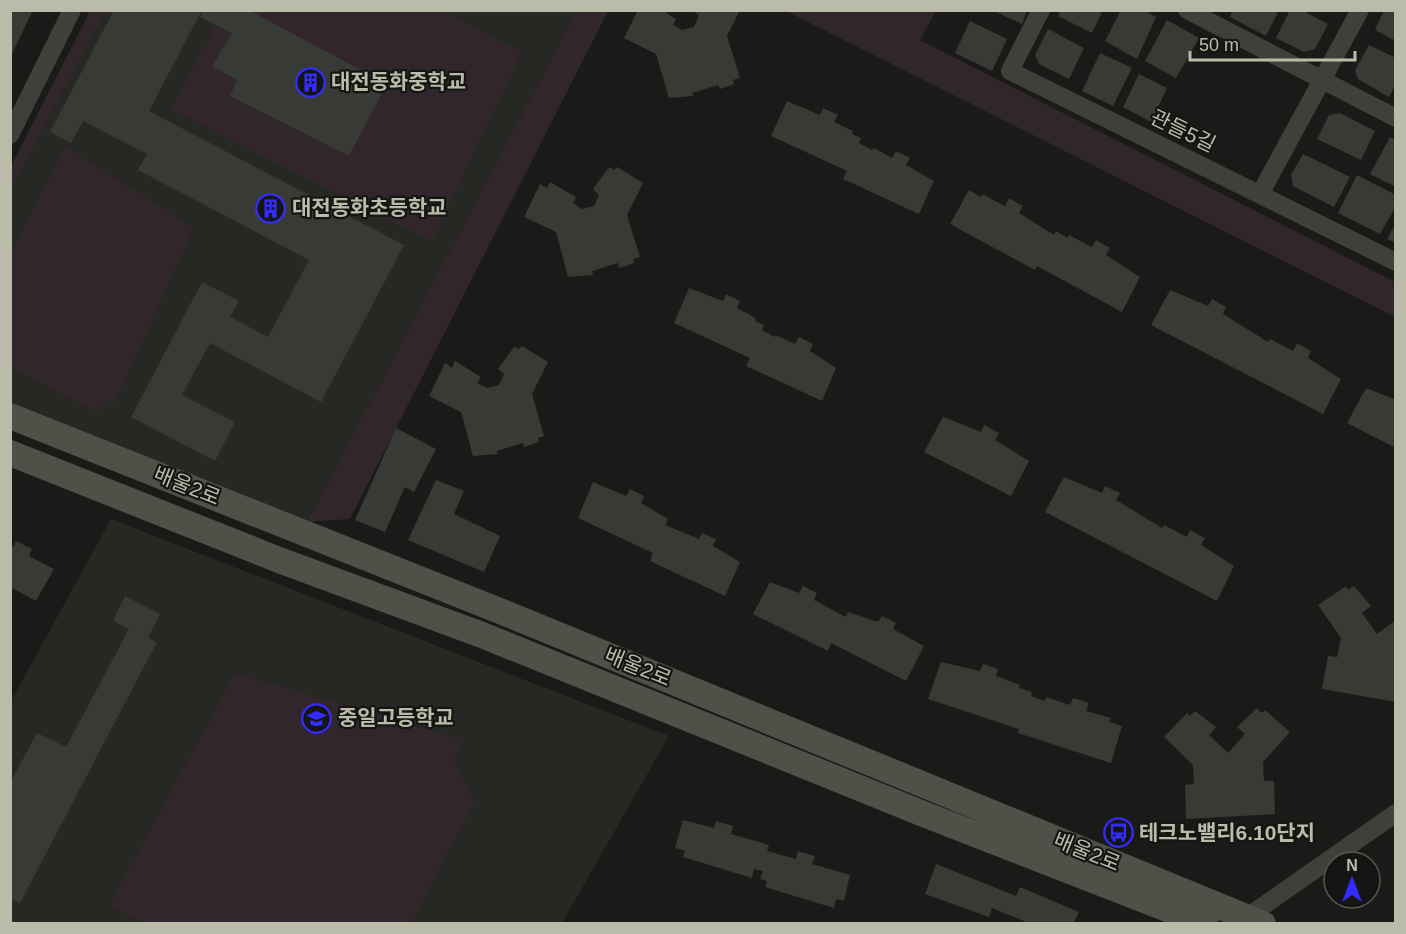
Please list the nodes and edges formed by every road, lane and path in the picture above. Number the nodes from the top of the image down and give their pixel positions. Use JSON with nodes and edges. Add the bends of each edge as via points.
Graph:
{"nodes":[{"id":1,"x":72,"y":10,"type":"edge"},
{"id":2,"x":1041,"y":10,"type":"edge"},
{"id":3,"x":1187,"y":10,"type":"edge"},
{"id":4,"x":1360,"y":10,"type":"edge"},
{"id":5,"x":1322,"y":81,"type":"junction"},
{"id":6,"x":1395,"y":118,"type":"edge"},
{"id":7,"x":10,"y":135,"type":"edge"},
{"id":8,"x":1260,"y":194,"type":"junction"},
{"id":9,"x":1395,"y":262,"type":"edge"},
{"id":10,"x":10,"y":416,"type":"edge"},
{"id":11,"x":10,"y":453,"type":"edge"},
{"id":12,"x":1395,"y":813,"type":"edge"},
{"id":13,"x":1249,"y":921,"type":"edge"},
{"id":14,"x":1206,"y":924,"type":"edge"}],
"edges":[{"from":1,"to":7,"type":"street"},
{"from":2,"to":8,"type":"street","name":"관들5길","via":[[1010,71]]},
{"from":3,"to":5,"type":"street"},
{"from":4,"to":5,"type":"street"},
{"from":5,"to":6,"type":"street"},
{"from":5,"to":8,"type":"street"},
{"from":8,"to":9,"type":"street","name":"관들5길"},
{"from":10,"to":13,"type":"main road","name":"배울2로","via":[[505,613]]},
{"from":11,"to":14,"type":"main road","name":"배울2로","via":[[515,648]]},
{"from":12,"to":13,"type":"street"}]}
